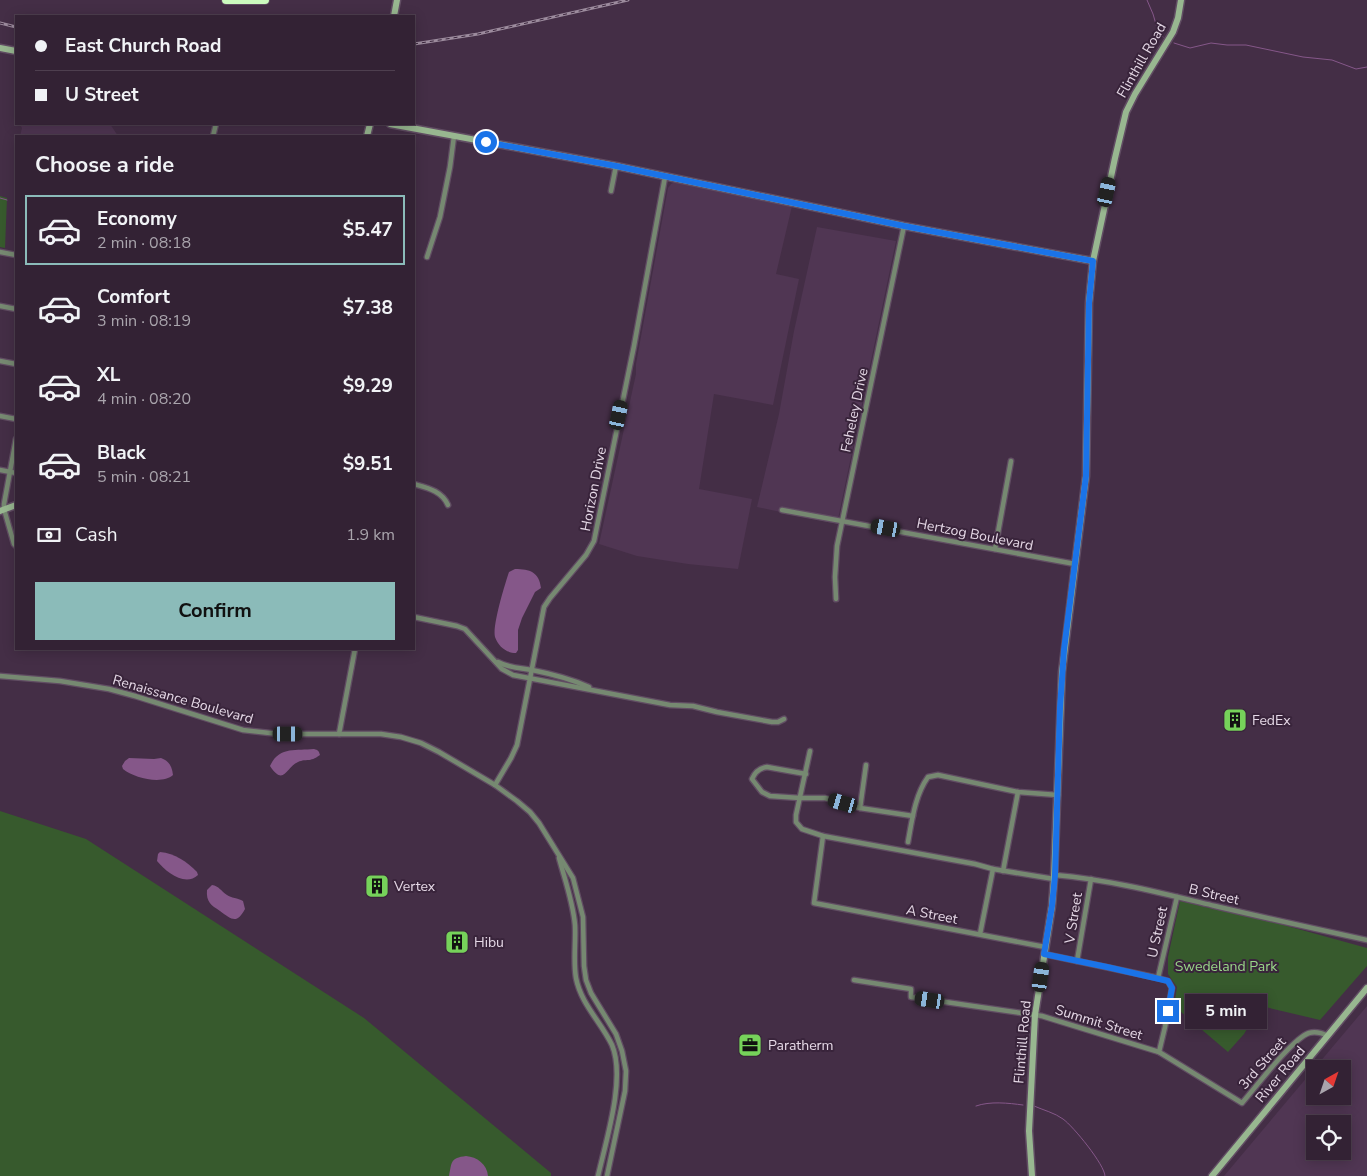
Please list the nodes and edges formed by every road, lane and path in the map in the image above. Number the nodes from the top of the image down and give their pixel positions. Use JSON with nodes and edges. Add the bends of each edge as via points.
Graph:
{"nodes":[{"id":1,"x":226,"y":0,"type":"edge"},
{"id":2,"x":264,"y":0,"type":"edge"},
{"id":3,"x":397,"y":0,"type":"edge"},
{"id":4,"x":1181,"y":0,"type":"edge"},
{"id":5,"x":394,"y":15,"type":"edge"},
{"id":6,"x":0,"y":48,"type":"edge"},
{"id":7,"x":15,"y":51,"type":"edge"},
{"id":8,"x":395,"y":125,"type":"edge"},
{"id":9,"x":454,"y":136,"type":"junction"},
{"id":10,"x":616,"y":166,"type":"junction"},
{"id":11,"x":666,"y":177,"type":"junction"},
{"id":12,"x":611,"y":191,"type":"dead end"},
{"id":13,"x":904,"y":226,"type":"junction"},
{"id":14,"x":0,"y":252,"type":"edge"},
{"id":15,"x":15,"y":255,"type":"edge"},
{"id":16,"x":427,"y":257,"type":"dead end"},
{"id":17,"x":1093,"y":261,"type":"junction"},
{"id":18,"x":0,"y":306,"type":"edge"},
{"id":19,"x":15,"y":309,"type":"edge"},
{"id":20,"x":0,"y":361,"type":"edge"},
{"id":21,"x":15,"y":364,"type":"edge"},
{"id":22,"x":0,"y":416,"type":"edge"},
{"id":23,"x":15,"y":419,"type":"edge"},
{"id":24,"x":15,"y":444,"type":"edge"},
{"id":25,"x":1011,"y":461,"type":"dead end"},
{"id":26,"x":0,"y":470,"type":"edge"},
{"id":27,"x":9,"y":472,"type":"junction"},
{"id":28,"x":15,"y":473,"type":"edge"},
{"id":29,"x":415,"y":484,"type":"edge"},
{"id":30,"x":15,"y":505,"type":"edge"},
{"id":31,"x":448,"y":505,"type":"dead end"},
{"id":32,"x":2,"y":510,"type":"edge"},
{"id":33,"x":782,"y":510,"type":"dead end"},
{"id":34,"x":843,"y":520,"type":"junction"},
{"id":35,"x":15,"y":545,"type":"edge"},
{"id":36,"x":995,"y":549,"type":"junction"},
{"id":37,"x":1075,"y":564,"type":"junction"},
{"id":38,"x":836,"y":599,"type":"dead end"},
{"id":39,"x":415,"y":617,"type":"edge"},
{"id":40,"x":355,"y":650,"type":"edge"},
{"id":41,"x":496,"y":662,"type":"junction"},
{"id":42,"x":532,"y":670,"type":"junction"},
{"id":43,"x":0,"y":676,"type":"edge"},
{"id":44,"x":531,"y":678,"type":"junction"},
{"id":45,"x":597,"y":690,"type":"junction"},
{"id":46,"x":784,"y":719,"type":"dead end"},
{"id":47,"x":339,"y":734,"type":"junction"},
{"id":48,"x":810,"y":751,"type":"dead end"},
{"id":49,"x":866,"y":765,"type":"dead end"},
{"id":50,"x":806,"y":774,"type":"junction"},
{"id":51,"x":495,"y":785,"type":"junction"},
{"id":52,"x":1018,"y":792,"type":"junction"},
{"id":53,"x":1058,"y":796,"type":"junction"},
{"id":54,"x":800,"y":798,"type":"junction"},
{"id":55,"x":860,"y":808,"type":"junction"},
{"id":56,"x":913,"y":816,"type":"junction"},
{"id":57,"x":823,"y":836,"type":"junction"},
{"id":58,"x":908,"y":842,"type":"dead end"},
{"id":59,"x":557,"y":852,"type":"junction"},
{"id":60,"x":992,"y":869,"type":"junction"},
{"id":61,"x":1003,"y":871,"type":"junction"},
{"id":62,"x":1055,"y":877,"type":"junction"},
{"id":63,"x":1091,"y":879,"type":"junction"},
{"id":64,"x":1177,"y":897,"type":"junction"},
{"id":65,"x":980,"y":934,"type":"junction"},
{"id":66,"x":1367,"y":940,"type":"edge"},
{"id":67,"x":1044,"y":951,"type":"junction"},
{"id":68,"x":1078,"y":960,"type":"junction"},
{"id":69,"x":1158,"y":978,"type":"junction"},
{"id":70,"x":854,"y":980,"type":"dead end"},
{"id":71,"x":1367,"y":988,"type":"edge"},
{"id":72,"x":1035,"y":1015,"type":"junction"},
{"id":73,"x":1328,"y":1036,"type":"junction"},
{"id":74,"x":1159,"y":1052,"type":"junction"},
{"id":75,"x":1242,"y":1103,"type":"joint"},
{"id":76,"x":598,"y":1176,"type":"edge"},
{"id":77,"x":607,"y":1176,"type":"edge"},
{"id":78,"x":1032,"y":1176,"type":"edge"},
{"id":79,"x":1212,"y":1176,"type":"edge"}],
"edges":[{"from":1,"to":2,"type":"highway"},
{"from":3,"to":5,"type":"street"},
{"from":4,"to":17,"type":"street","name":"Flinthill Road","via":[[1173,32],[1126,112]]},
{"from":6,"to":7,"type":"street"},
{"from":8,"to":9,"type":"street"},
{"from":9,"to":10,"type":"street"},
{"from":9,"to":16,"type":"street","via":[[440,217]]},
{"from":10,"to":11,"type":"street"},
{"from":10,"to":12,"type":"street"},
{"from":11,"to":13,"type":"street"},
{"from":11,"to":42,"type":"street","name":"Horizon Drive","via":[[596,536],[590,549],[544,607]]},
{"from":13,"to":17,"type":"street"},
{"from":13,"to":34,"type":"street","name":"Feheley Drive"},
{"from":14,"to":15,"type":"street"},
{"from":17,"to":37,"type":"street","name":"Flinthill Road","via":[[1089,303],[1086,476]]},
{"from":18,"to":19,"type":"street"},
{"from":20,"to":21,"type":"street"},
{"from":22,"to":23,"type":"street"},
{"from":24,"to":27,"type":"street"},
{"from":25,"to":36,"type":"street"},
{"from":26,"to":27,"type":"street"},
{"from":27,"to":28,"type":"street"},
{"from":27,"to":32,"type":"street"},
{"from":29,"to":31,"type":"street","via":[[436,492]]},
{"from":30,"to":32,"type":"street"},
{"from":32,"to":35,"type":"street"},
{"from":33,"to":34,"type":"street","name":"Hertzog Boulevard"},
{"from":34,"to":36,"type":"street","name":"Hertzog Boulevard"},
{"from":34,"to":38,"type":"street","name":"Feheley Drive","via":[[835,560]]},
{"from":36,"to":37,"type":"street","name":"Hertzog Boulevard"},
{"from":37,"to":53,"type":"street","name":"Flinthill Road","via":[[1062,672]]},
{"from":39,"to":41,"type":"street","via":[[462,628]]},
{"from":40,"to":47,"type":"street"},
{"from":41,"to":42,"type":"street"},
{"from":41,"to":44,"type":"street","via":[[508,673]]},
{"from":42,"to":44,"type":"street","name":"Horizon Drive"},
{"from":42,"to":45,"type":"street","via":[[571,679]]},
{"from":43,"to":47,"type":"street","name":"Renaissance Boulevard","via":[[109,689],[243,730]]},
{"from":44,"to":45,"type":"street"},
{"from":44,"to":51,"type":"street","name":"Horizon Drive","via":[[517,745]]},
{"from":45,"to":46,"type":"street","via":[[772,722]]},
{"from":47,"to":51,"type":"street","name":"Renaissance Boulevard","via":[[381,734],[415,741]]},
{"from":48,"to":50,"type":"street"},
{"from":49,"to":55,"type":"street"},
{"from":50,"to":54,"type":"street"},
{"from":50,"to":54,"type":"street","via":[[767,767],[760,768],[752,779],[762,792],[770,796]]},
{"from":51,"to":59,"type":"street","name":"Renaissance Boulevard","via":[[530,812]]},
{"from":52,"to":53,"type":"street"},
{"from":52,"to":56,"type":"street","via":[[938,774],[928,777],[921,786]]},
{"from":52,"to":61,"type":"street"},
{"from":53,"to":62,"type":"street","name":"Flinthill Road"},
{"from":54,"to":55,"type":"street","via":[[826,798]]},
{"from":54,"to":57,"type":"street","name":"B Street","via":[[796,822],[802,829]]},
{"from":55,"to":56,"type":"street"},
{"from":56,"to":58,"type":"street"},
{"from":57,"to":60,"type":"street","name":"B Street"},
{"from":57,"to":65,"type":"street","name":"A Street","via":[[814,903]]},
{"from":59,"to":76,"type":"street","name":"Renaissance Boulevard","via":[[574,918],[578,983],[585,1002],[609,1039],[616,1062],[615,1100]]},
{"from":59,"to":77,"type":"street","name":"Renaissance Boulevard","via":[[573,878],[581,905],[584,970],[588,984],[619,1041],[625,1061],[624,1096]]},
{"from":60,"to":61,"type":"street","name":"B Street"},
{"from":60,"to":65,"type":"street"},
{"from":61,"to":62,"type":"street","name":"B Street"},
{"from":62,"to":63,"type":"street","name":"B Street"},
{"from":62,"to":67,"type":"street","name":"Flinthill Road"},
{"from":63,"to":64,"type":"street","name":"B Street"},
{"from":63,"to":68,"type":"street","name":"V Street"},
{"from":64,"to":66,"type":"street","name":"B Street"},
{"from":64,"to":69,"type":"street","name":"U Street"},
{"from":65,"to":67,"type":"street","name":"A Street"},
{"from":67,"to":68,"type":"street","name":"A Street"},
{"from":67,"to":72,"type":"street","name":"Flinthill Road"},
{"from":68,"to":69,"type":"street","name":"A Street"},
{"from":69,"to":74,"type":"street","name":"U Street","via":[[1168,981],[1172,988]]},
{"from":70,"to":72,"type":"street","name":"Summit Street","via":[[911,989],[911,996]]},
{"from":71,"to":73,"type":"street","name":"River Road"},
{"from":72,"to":74,"type":"street","name":"Summit Street"},
{"from":72,"to":78,"type":"street","name":"Flinthill Road","via":[[1028,1131]]},
{"from":73,"to":75,"type":"street","name":"3rd Street","via":[[1312,1032],[1300,1037]]},
{"from":73,"to":79,"type":"street","name":"River Road"},
{"from":74,"to":75,"type":"street","name":"Summit Street"}]}
